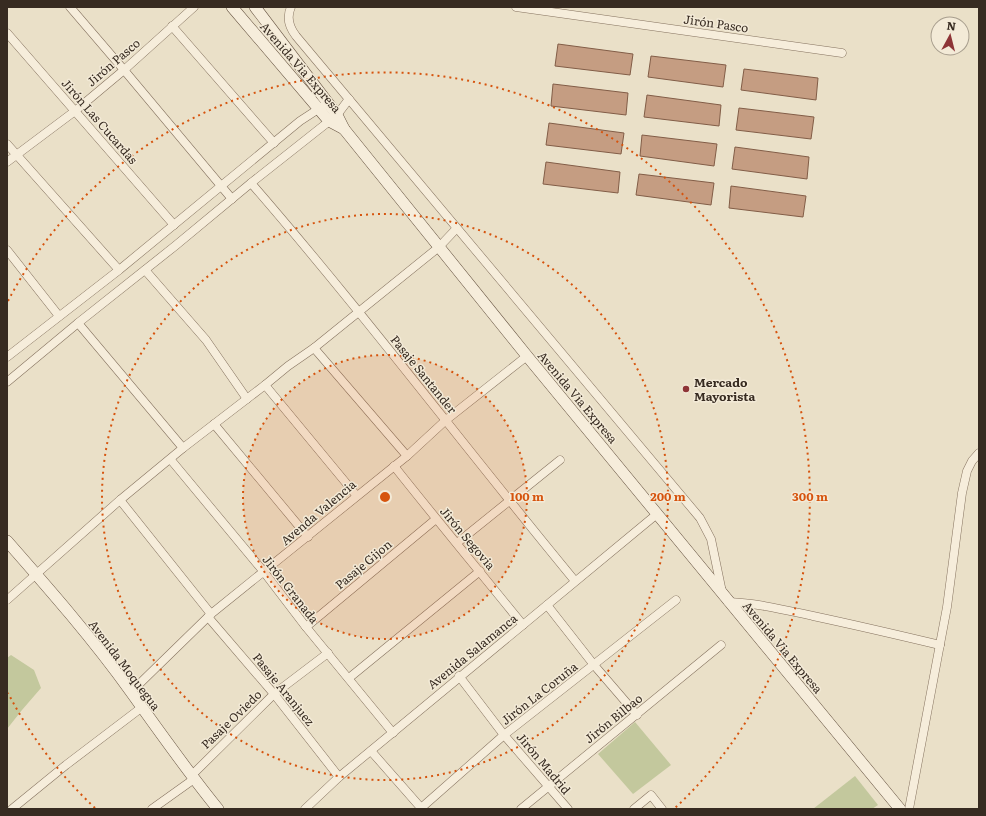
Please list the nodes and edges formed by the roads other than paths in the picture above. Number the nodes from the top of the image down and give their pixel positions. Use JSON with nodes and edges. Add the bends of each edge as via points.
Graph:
{"nodes":[{"id":1,"x":70,"y":7,"type":"edge"},
{"id":2,"x":194,"y":7,"type":"edge"},
{"id":3,"x":232,"y":7,"type":"edge"},
{"id":4,"x":255,"y":7,"type":"edge"},
{"id":5,"x":291,"y":7,"type":"edge"},
{"id":6,"x":516,"y":7,"type":"edge"},
{"id":7,"x":172,"y":26,"type":"junction"},
{"id":8,"x":7,"y":33,"type":"edge"},
{"id":9,"x":842,"y":53,"type":"dead end"},
{"id":10,"x":124,"y":70,"type":"junction"},
{"id":11,"x":349,"y":98,"type":"junction"},
{"id":12,"x":322,"y":106,"type":"junction"},
{"id":13,"x":75,"y":111,"type":"junction"},
{"id":14,"x":333,"y":118,"type":"junction"},
{"id":15,"x":274,"y":143,"type":"junction"},
{"id":16,"x":7,"y":144,"type":"edge"},
{"id":17,"x":16,"y":155,"type":"junction"},
{"id":18,"x":7,"y":162,"type":"edge"},
{"id":19,"x":251,"y":183,"type":"junction"},
{"id":20,"x":221,"y":187,"type":"junction"},
{"id":21,"x":232,"y":199,"type":"junction"},
{"id":22,"x":174,"y":225,"type":"junction"},
{"id":23,"x":456,"y":229,"type":"junction"},
{"id":24,"x":439,"y":247,"type":"junction"},
{"id":25,"x":7,"y":250,"type":"edge"},
{"id":26,"x":119,"y":270,"type":"junction"},
{"id":27,"x":145,"y":270,"type":"junction"},
{"id":28,"x":358,"y":312,"type":"junction"},
{"id":29,"x":60,"y":316,"type":"junction"},
{"id":30,"x":78,"y":323,"type":"junction"},
{"id":31,"x":314,"y":348,"type":"junction"},
{"id":32,"x":7,"y":356,"type":"edge"},
{"id":33,"x":527,"y":356,"type":"junction"},
{"id":34,"x":7,"y":382,"type":"edge"},
{"id":35,"x":265,"y":386,"type":"junction"},
{"id":36,"x":247,"y":399,"type":"junction"},
{"id":37,"x":446,"y":420,"type":"junction"},
{"id":38,"x":214,"y":424,"type":"junction"},
{"id":39,"x":183,"y":448,"type":"junction"},
{"id":40,"x":979,"y":453,"type":"edge"},
{"id":41,"x":407,"y":456,"type":"junction"},
{"id":42,"x":170,"y":460,"type":"junction"},
{"id":43,"x":560,"y":460,"type":"dead end"},
{"id":44,"x":394,"y":466,"type":"junction"},
{"id":45,"x":356,"y":495,"type":"junction"},
{"id":46,"x":120,"y":500,"type":"junction"},
{"id":47,"x":509,"y":501,"type":"junction"},
{"id":48,"x":657,"y":514,"type":"junction"},
{"id":49,"x":436,"y":519,"type":"junction"},
{"id":50,"x":308,"y":537,"type":"junction"},
{"id":51,"x":7,"y":541,"type":"edge"},
{"id":52,"x":457,"y":543,"type":"junction"},
{"id":53,"x":480,"y":571,"type":"junction"},
{"id":54,"x":264,"y":572,"type":"junction"},
{"id":55,"x":37,"y":575,"type":"junction"},
{"id":56,"x":575,"y":581,"type":"junction"},
{"id":57,"x":725,"y":598,"type":"junction"},
{"id":58,"x":7,"y":600,"type":"edge"},
{"id":59,"x":676,"y":600,"type":"dead end"},
{"id":60,"x":547,"y":605,"type":"junction"},
{"id":61,"x":210,"y":616,"type":"junction"},
{"id":62,"x":523,"y":625,"type":"junction"},
{"id":63,"x":306,"y":627,"type":"junction"},
{"id":64,"x":720,"y":645,"type":"dead end"},
{"id":65,"x":940,"y":645,"type":"junction"},
{"id":66,"x":328,"y":653,"type":"junction"},
{"id":67,"x":594,"y":665,"type":"junction"},
{"id":68,"x":459,"y":676,"type":"junction"},
{"id":69,"x":349,"y":678,"type":"junction"},
{"id":70,"x":131,"y":692,"type":"junction"},
{"id":71,"x":274,"y":694,"type":"junction"},
{"id":72,"x":141,"y":708,"type":"junction"},
{"id":73,"x":637,"y":715,"type":"junction"},
{"id":74,"x":392,"y":733,"type":"junction"},
{"id":75,"x":504,"y":735,"type":"junction"},
{"id":76,"x":371,"y":751,"type":"junction"},
{"id":77,"x":192,"y":777,"type":"junction"},
{"id":78,"x":339,"y":777,"type":"junction"},
{"id":79,"x":548,"y":786,"type":"junction"},
{"id":80,"x":12,"y":809,"type":"edge"},
{"id":81,"x":152,"y":809,"type":"edge"},
{"id":82,"x":218,"y":809,"type":"edge"},
{"id":83,"x":305,"y":809,"type":"edge"},
{"id":84,"x":421,"y":809,"type":"edge"},
{"id":85,"x":521,"y":809,"type":"edge"},
{"id":86,"x":568,"y":809,"type":"edge"},
{"id":87,"x":634,"y":809,"type":"edge"},
{"id":88,"x":662,"y":809,"type":"edge"},
{"id":89,"x":900,"y":809,"type":"edge"},
{"id":90,"x":909,"y":809,"type":"edge"}],
"edges":[{"from":1,"to":10,"type":"street"},
{"from":2,"to":7,"type":"street","name":"Jirón Pasco"},
{"from":3,"to":12,"type":"main road","name":"Avenida Via Expresa"},
{"from":4,"to":12,"type":"main road"},
{"from":5,"to":11,"type":"street","via":[[289,26],[292,31]]},
{"from":6,"to":9,"type":"street","name":"Jirón Pasco"},
{"from":7,"to":10,"type":"street","name":"Jirón Pasco"},
{"from":7,"to":15,"type":"street"},
{"from":8,"to":13,"type":"street","name":"Jirón Las Cucardas"},
{"from":10,"to":13,"type":"street","name":"Jirón Pasco"},
{"from":10,"to":20,"type":"street"},
{"from":11,"to":14,"type":"street"},
{"from":11,"to":23,"type":"street"},
{"from":12,"to":14,"type":"main road","name":"Avenida Via Expresa"},
{"from":12,"to":15,"type":"street"},
{"from":13,"to":17,"type":"street","name":"Jirón Pasco"},
{"from":13,"to":22,"type":"street","name":"Jirón Las Cucardas"},
{"from":14,"to":19,"type":"street"},
{"from":14,"to":24,"type":"main road","name":"Avenida Via Expresa"},
{"from":15,"to":20,"type":"street"},
{"from":16,"to":17,"type":"street"},
{"from":17,"to":18,"type":"street","name":"Jirón Pasco"},
{"from":17,"to":26,"type":"street"},
{"from":19,"to":21,"type":"street"},
{"from":19,"to":28,"type":"street","name":"Pasaje Santander"},
{"from":20,"to":21,"type":"street"},
{"from":20,"to":22,"type":"street"},
{"from":21,"to":27,"type":"street"},
{"from":22,"to":26,"type":"street"},
{"from":23,"to":24,"type":"street"},
{"from":23,"to":57,"type":"street","via":[[700,518],[711,539]]},
{"from":24,"to":28,"type":"street"},
{"from":24,"to":33,"type":"main road","name":"Avenida Via Expresa"},
{"from":25,"to":29,"type":"street"},
{"from":26,"to":29,"type":"street"},
{"from":27,"to":30,"type":"street"},
{"from":27,"to":36,"type":"street","via":[[206,340]]},
{"from":28,"to":31,"type":"street"},
{"from":28,"to":37,"type":"street","name":"Pasaje Santander"},
{"from":29,"to":32,"type":"street"},
{"from":30,"to":34,"type":"street"},
{"from":30,"to":39,"type":"street"},
{"from":31,"to":35,"type":"street"},
{"from":31,"to":41,"type":"street"},
{"from":33,"to":37,"type":"street","name":"Avenda Valencia"},
{"from":33,"to":48,"type":"main road","name":"Avenida Via Expresa"},
{"from":35,"to":36,"type":"street"},
{"from":35,"to":45,"type":"street"},
{"from":36,"to":38,"type":"street"},
{"from":37,"to":41,"type":"street","name":"Avenda Valencia"},
{"from":37,"to":47,"type":"street","name":"Pasaje Santander"},
{"from":38,"to":39,"type":"street"},
{"from":38,"to":50,"type":"street"},
{"from":39,"to":42,"type":"street"},
{"from":40,"to":65,"type":"street","via":[[967,471],[962,493]]},
{"from":41,"to":44,"type":"street","name":"Avenda Valencia"},
{"from":42,"to":46,"type":"street"},
{"from":42,"to":54,"type":"street","name":"Jirón Granada"},
{"from":43,"to":47,"type":"street"},
{"from":44,"to":45,"type":"street","name":"Avenda Valencia"},
{"from":44,"to":49,"type":"street","name":"Jirón Segovia"},
{"from":45,"to":50,"type":"street","name":"Avenda Valencia"},
{"from":46,"to":55,"type":"street"},
{"from":46,"to":61,"type":"street","name":"Pasaje Aranjuez"},
{"from":47,"to":52,"type":"street"},
{"from":47,"to":56,"type":"street","name":"Pasaje Santander"},
{"from":48,"to":56,"type":"street","name":"Avenida Salamanca"},
{"from":48,"to":57,"type":"main road","name":"Avenida Via Expresa"},
{"from":49,"to":52,"type":"street","name":"Jirón Segovia"},
{"from":49,"to":63,"type":"street","name":"Pasaje Gijon"},
{"from":50,"to":54,"type":"street","name":"Avenda Valencia"},
{"from":51,"to":55,"type":"main road","name":"Avenida Moquegua"},
{"from":52,"to":53,"type":"street","name":"Jirón Segovia"},
{"from":53,"to":62,"type":"street","name":"Jirón Segovia"},
{"from":53,"to":69,"type":"street"},
{"from":54,"to":61,"type":"street","name":"Avenda Valencia"},
{"from":54,"to":63,"type":"street","name":"Jirón Granada"},
{"from":55,"to":58,"type":"street"},
{"from":55,"to":70,"type":"main road","name":"Avenida Moquegua"},
{"from":56,"to":60,"type":"street","name":"Avenida Salamanca"},
{"from":57,"to":65,"type":"street","via":[[858,625]]},
{"from":57,"to":89,"type":"main road","name":"Avenida Via Expresa"},
{"from":59,"to":67,"type":"street","name":"Jirón La Coruña"},
{"from":60,"to":62,"type":"street","name":"Avenida Salamanca"},
{"from":60,"to":67,"type":"street"},
{"from":61,"to":70,"type":"street","name":"Avenda Valencia"},
{"from":61,"to":71,"type":"street","name":"Pasaje Aranjuez"},
{"from":62,"to":68,"type":"street","name":"Avenida Salamanca"},
{"from":63,"to":66,"type":"street","name":"Jirón Granada"},
{"from":64,"to":73,"type":"street","name":"Jirón Bilbao"},
{"from":65,"to":90,"type":"street"},
{"from":66,"to":69,"type":"street","name":"Jirón Granada"},
{"from":66,"to":71,"type":"street","name":"Pasaje Oviedo"},
{"from":67,"to":73,"type":"street"},
{"from":67,"to":75,"type":"street","name":"Jirón La Coruña"},
{"from":68,"to":74,"type":"street","name":"Avenida Salamanca"},
{"from":68,"to":75,"type":"street","name":"Jirón Madrid"},
{"from":69,"to":74,"type":"street","name":"Jirón Granada"},
{"from":70,"to":72,"type":"main road","name":"Avenida Moquegua"},
{"from":71,"to":77,"type":"street","name":"Pasaje Oviedo"},
{"from":71,"to":78,"type":"street","name":"Pasaje Aranjuez"},
{"from":72,"to":77,"type":"main road","name":"Avenida Moquegua"},
{"from":72,"to":80,"type":"street"},
{"from":73,"to":79,"type":"street","name":"Jirón Bilbao"},
{"from":74,"to":76,"type":"street","name":"Avenida Salamanca"},
{"from":75,"to":79,"type":"street","name":"Jirón Madrid"},
{"from":75,"to":84,"type":"street","name":"Jirón La Coruña"},
{"from":76,"to":78,"type":"street","name":"Avenida Salamanca"},
{"from":76,"to":84,"type":"street"},
{"from":77,"to":81,"type":"street","name":"Pasaje Oviedo"},
{"from":77,"to":82,"type":"main road","name":"Avenida Moquegua"},
{"from":78,"to":83,"type":"street","name":"Avenida Salamanca"},
{"from":79,"to":85,"type":"street","name":"Jirón Bilbao"},
{"from":79,"to":86,"type":"street","name":"Jirón Madrid"},
{"from":87,"to":88,"type":"street","via":[[651,796]]}]}
